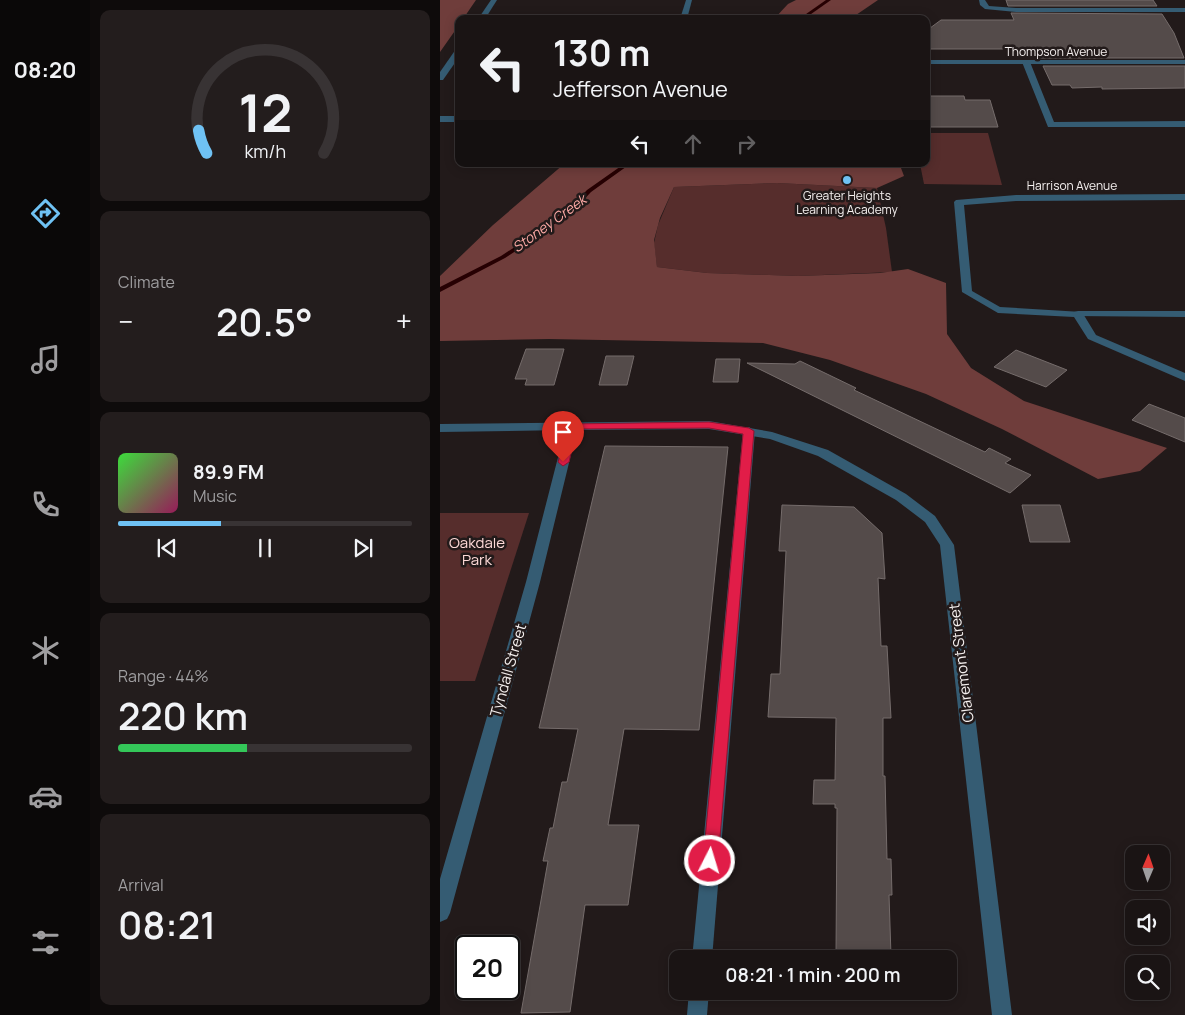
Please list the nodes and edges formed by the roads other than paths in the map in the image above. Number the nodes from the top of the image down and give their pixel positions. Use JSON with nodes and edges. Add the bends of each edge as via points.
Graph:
{"nodes":[{"id":1,"x":494,"y":0,"type":"edge"},
{"id":2,"x":689,"y":0,"type":"edge"},
{"id":3,"x":982,"y":3,"type":"edge"},
{"id":4,"x":1185,"y":10,"type":"edge"},
{"id":5,"x":484,"y":15,"type":"edge"},
{"id":6,"x":684,"y":15,"type":"edge"},
{"id":7,"x":455,"y":57,"type":"edge"},
{"id":8,"x":930,"y":62,"type":"edge"},
{"id":9,"x":1026,"y":62,"type":"junction"},
{"id":10,"x":1185,"y":62,"type":"edge"},
{"id":11,"x":440,"y":78,"type":"edge"},
{"id":12,"x":440,"y":119,"type":"edge"},
{"id":13,"x":455,"y":119,"type":"edge"},
{"id":14,"x":1185,"y":124,"type":"edge"},
{"id":15,"x":1185,"y":197,"type":"edge"},
{"id":16,"x":1078,"y":314,"type":"junction"},
{"id":17,"x":1185,"y":314,"type":"edge"},
{"id":18,"x":1185,"y":377,"type":"edge"},
{"id":19,"x":572,"y":426,"type":"junction"},
{"id":20,"x":440,"y":428,"type":"edge"},
{"id":21,"x":749,"y":431,"type":"junction"},
{"id":22,"x":440,"y":913,"type":"edge"},
{"id":23,"x":703,"y":950,"type":"edge"},
{"id":24,"x":698,"y":1000,"type":"edge"},
{"id":25,"x":697,"y":1015,"type":"edge"},
{"id":26,"x":1002,"y":1015,"type":"edge"}],
"edges":[{"from":1,"to":5,"type":"street"},
{"from":2,"to":6,"type":"street"},
{"from":3,"to":4,"type":"street","via":[[987,8],[1016,10]]},
{"from":7,"to":11,"type":"street"},
{"from":8,"to":9,"type":"street","name":"Thompson Avenue"},
{"from":9,"to":10,"type":"street","name":"Thompson Avenue"},
{"from":9,"to":14,"type":"street","via":[[1052,125]]},
{"from":12,"to":13,"type":"street"},
{"from":15,"to":16,"type":"street","name":"Harrison Avenue","via":[[1016,198],[959,202],[967,292],[998,310]]},
{"from":16,"to":17,"type":"street"},
{"from":16,"to":18,"type":"street","via":[[1092,337]]},
{"from":19,"to":20,"type":"street","name":"Claremont Street"},
{"from":19,"to":21,"type":"street","name":"Claremont Street","via":[[709,425]]},
{"from":19,"to":22,"type":"street","name":"Tyndall Street","via":[[530,591]]},
{"from":21,"to":23,"type":"street"},
{"from":21,"to":26,"type":"street","name":"Claremont Street","via":[[795,442],[823,453],[901,497],[930,519],[947,544]]},
{"from":24,"to":25,"type":"lane"}]}
